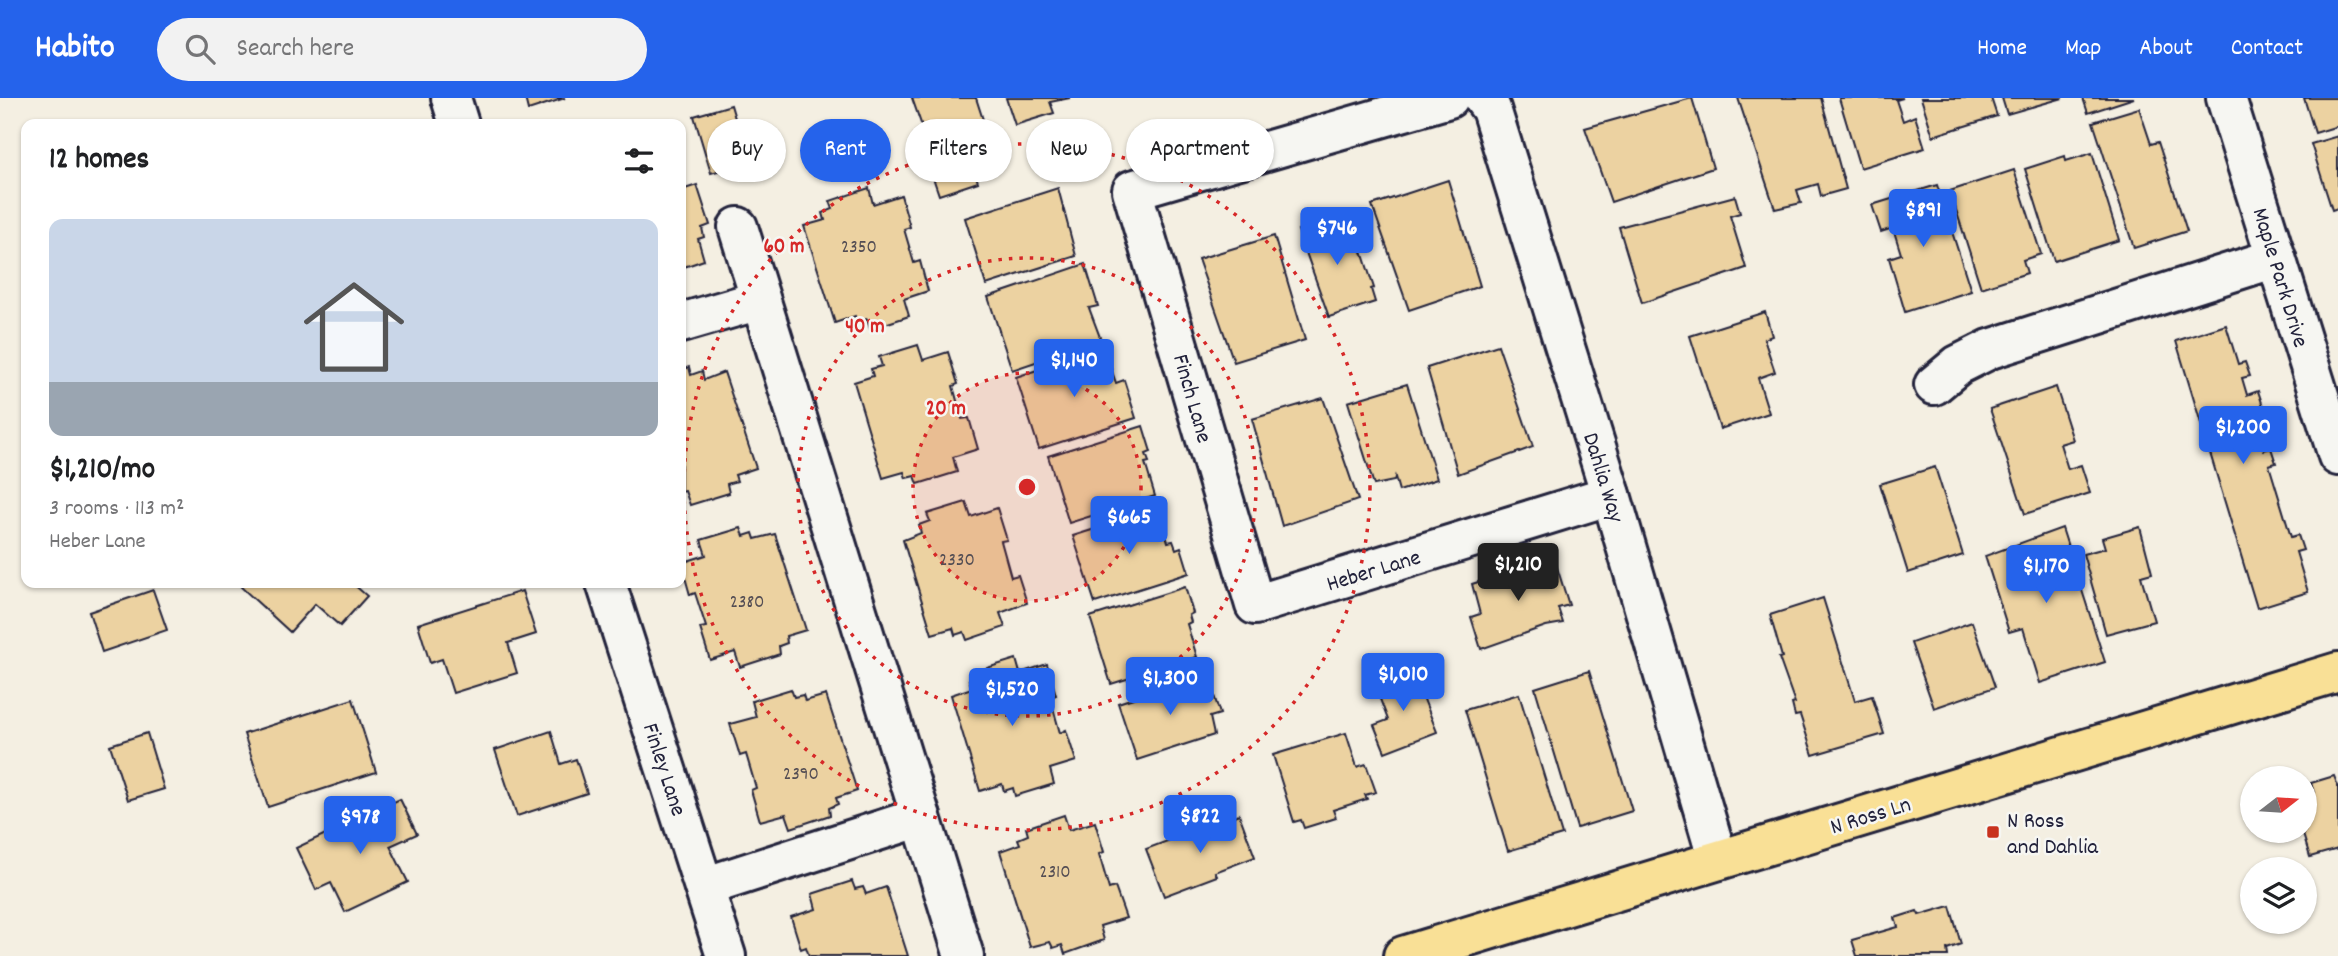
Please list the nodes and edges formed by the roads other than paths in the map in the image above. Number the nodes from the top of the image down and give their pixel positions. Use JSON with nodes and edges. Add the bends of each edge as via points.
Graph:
{"nodes":[{"id":1,"x":451,"y":98,"type":"edge"},
{"id":2,"x":1449,"y":98,"type":"edge"},
{"id":3,"x":1483,"y":98,"type":"edge"},
{"id":4,"x":2226,"y":98,"type":"edge"},
{"id":5,"x":457,"y":119,"type":"edge"},
{"id":6,"x":738,"y":228,"type":"dead end"},
{"id":7,"x":2276,"y":258,"type":"junction"},
{"id":8,"x":761,"y":300,"type":"junction"},
{"id":9,"x":686,"y":322,"type":"edge"},
{"id":10,"x":1934,"y":385,"type":"dead end"},
{"id":11,"x":2331,"y":408,"type":"edge"},
{"id":12,"x":2338,"y":456,"type":"edge"},
{"id":13,"x":1611,"y":495,"type":"junction"},
{"id":14,"x":608,"y":588,"type":"edge"},
{"id":15,"x":1255,"y":605,"type":"joint"},
{"id":16,"x":2338,"y":672,"type":"edge"},
{"id":17,"x":921,"y":817,"type":"junction"},
{"id":18,"x":1718,"y":860,"type":"junction"},
{"id":19,"x":704,"y":887,"type":"junction"},
{"id":20,"x":726,"y":956,"type":"edge"},
{"id":21,"x":964,"y":956,"type":"edge"},
{"id":22,"x":1403,"y":956,"type":"edge"}],
"edges":[{"from":1,"to":5,"type":"street"},
{"from":2,"to":15,"type":"street","name":"Finch Lane","via":[[1132,190]]},
{"from":3,"to":13,"type":"street","name":"Dahlia Way","via":[[1491,109]]},
{"from":4,"to":7,"type":"street","name":"Maple Park Drive"},
{"from":6,"to":8,"type":"street"},
{"from":7,"to":10,"type":"street","via":[[1990,349],[1958,365]]},
{"from":7,"to":11,"type":"street","name":"Maple Park Drive"},
{"from":8,"to":9,"type":"street"},
{"from":8,"to":17,"type":"street"},
{"from":11,"to":12,"type":"street","name":"Maple Park Drive"},
{"from":13,"to":15,"type":"street","name":"Heber Lane"},
{"from":13,"to":18,"type":"street","name":"Dahlia Way"},
{"from":14,"to":19,"type":"street","name":"Finley Lane"},
{"from":16,"to":18,"type":"main road","name":"N Ross Ln"},
{"from":17,"to":19,"type":"street"},
{"from":17,"to":21,"type":"street"},
{"from":18,"to":22,"type":"main road","name":"N Ross Ln"},
{"from":19,"to":20,"type":"street","name":"Finley Lane"}]}
